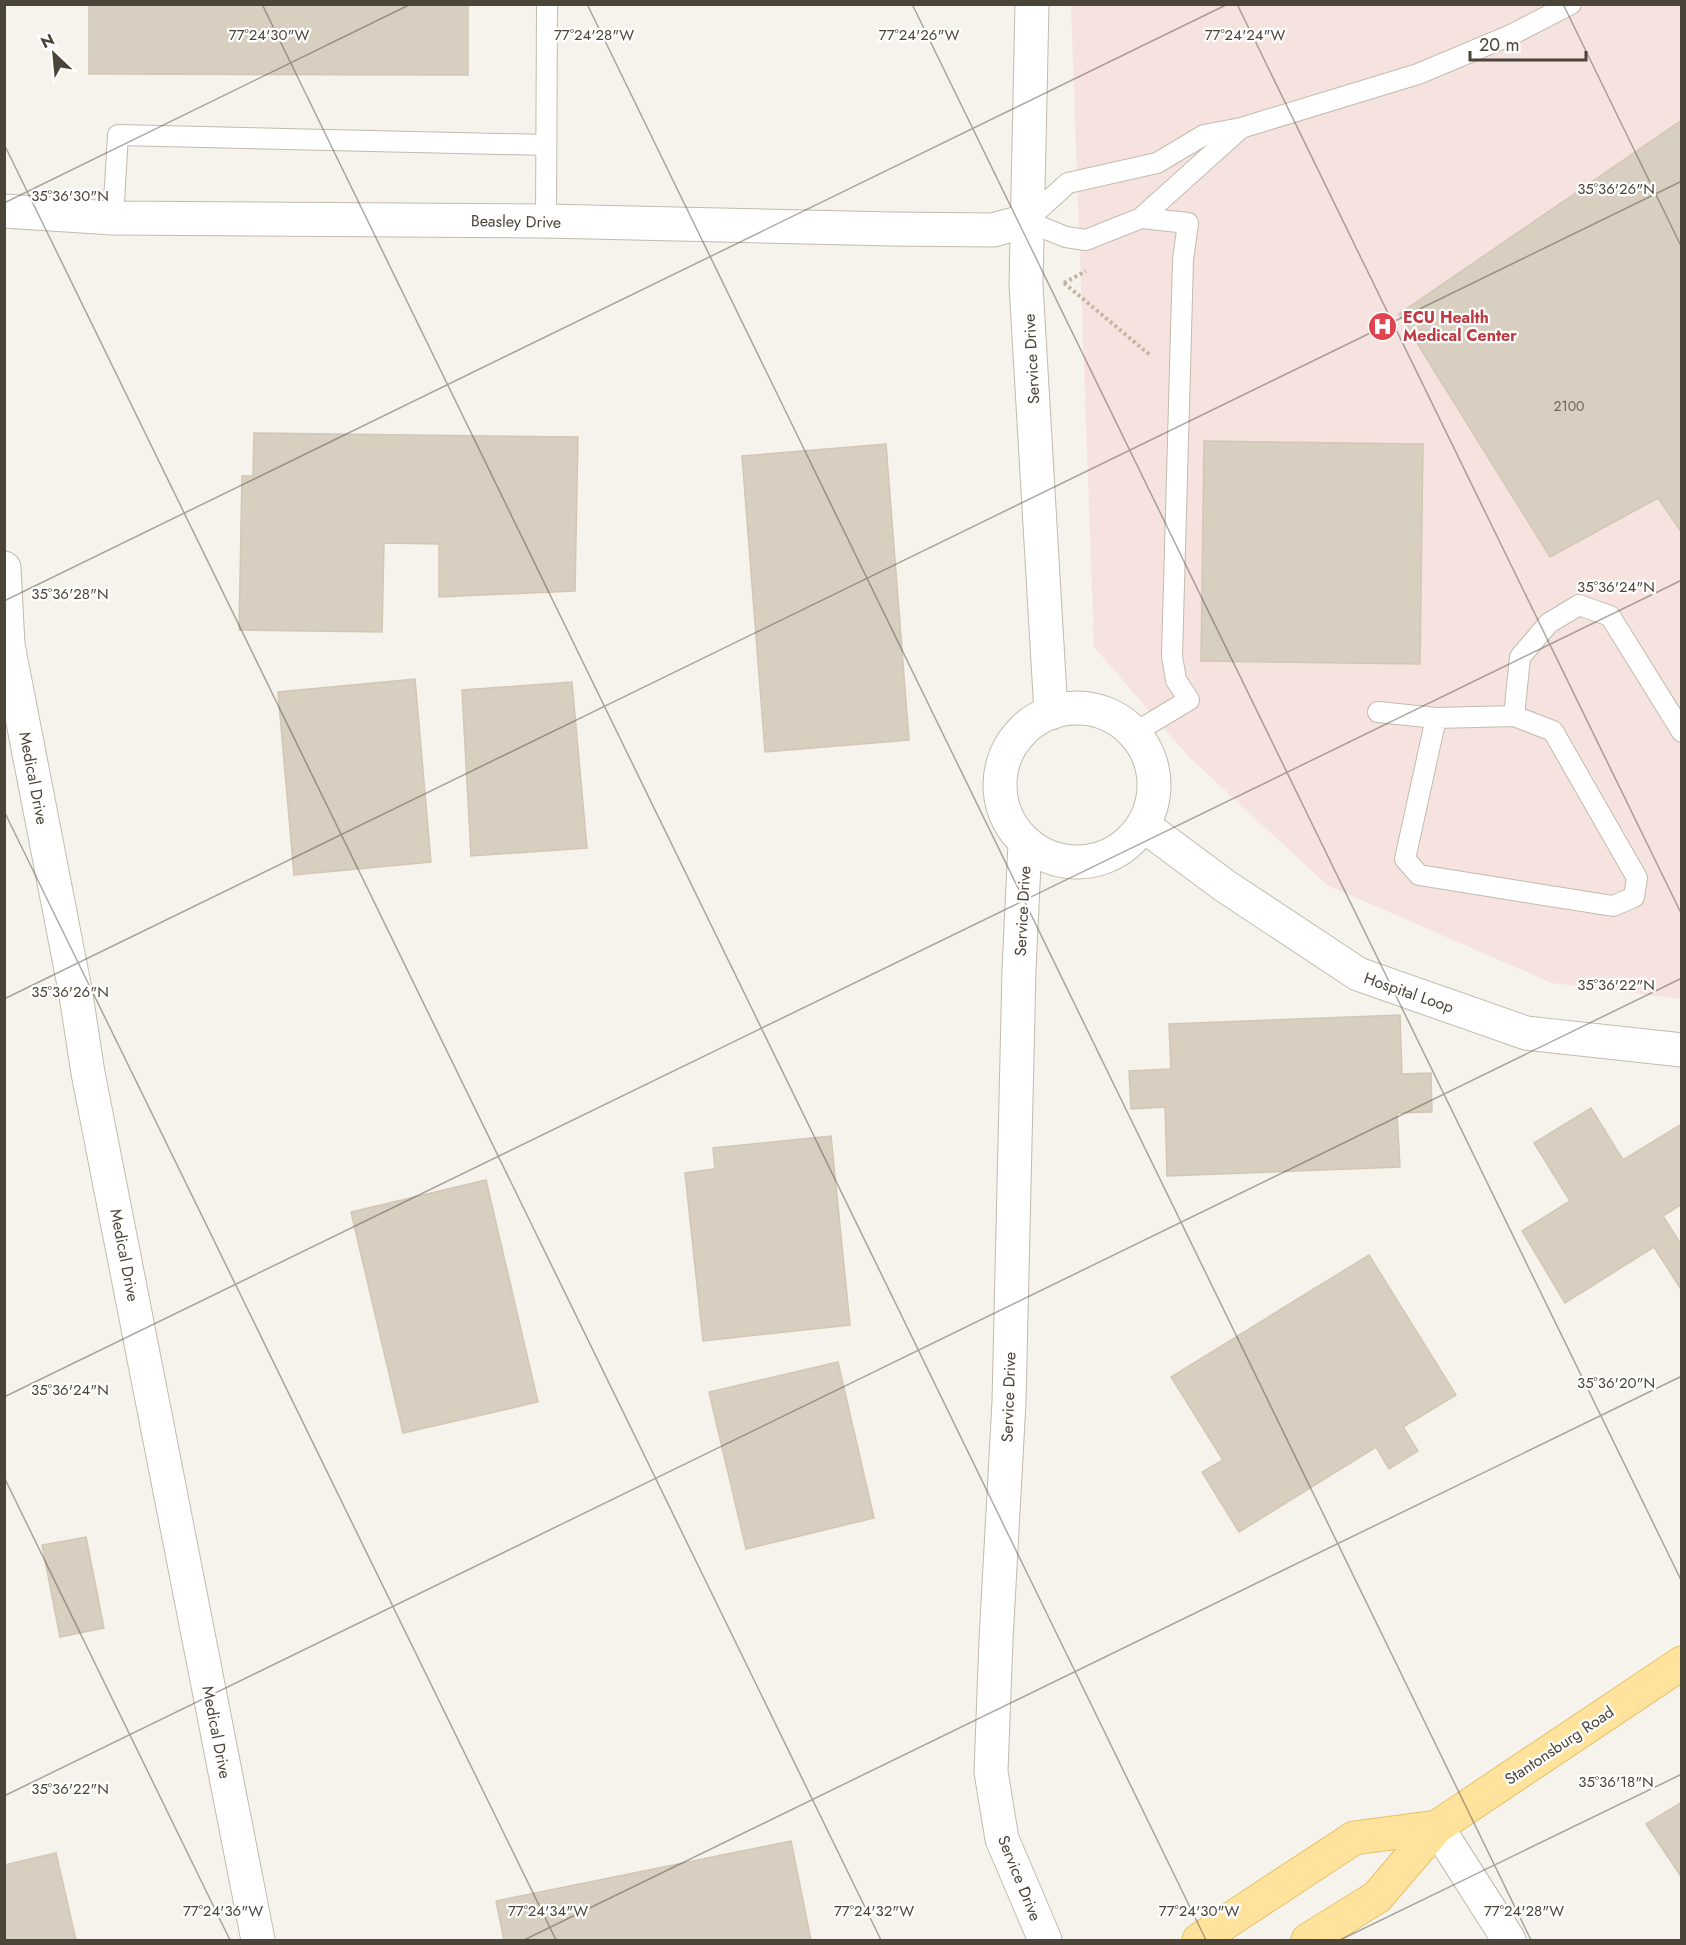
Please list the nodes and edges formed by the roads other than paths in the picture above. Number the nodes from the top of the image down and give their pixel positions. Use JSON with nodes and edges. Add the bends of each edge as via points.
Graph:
{"nodes":[{"id":1,"x":547,"y":4,"type":"edge"},
{"id":2,"x":1032,"y":4,"type":"edge"},
{"id":3,"x":1571,"y":4,"type":"edge"},
{"id":4,"x":1241,"y":128,"type":"junction"},
{"id":5,"x":546,"y":145,"type":"junction"},
{"id":6,"x":4,"y":211,"type":"edge"},
{"id":7,"x":113,"y":218,"type":"junction"},
{"id":8,"x":1141,"y":218,"type":"junction"},
{"id":9,"x":546,"y":221,"type":"junction"},
{"id":10,"x":1026,"y":221,"type":"junction"},
{"id":11,"x":4,"y":568,"type":"edge"},
{"id":12,"x":1378,"y":712,"type":"dead end"},
{"id":13,"x":1051,"y":713,"type":"junction"},
{"id":14,"x":1514,"y":716,"type":"junction"},
{"id":15,"x":1436,"y":718,"type":"junction"},
{"id":16,"x":1682,"y":732,"type":"edge"},
{"id":17,"x":1134,"y":733,"type":"junction"},
{"id":18,"x":1143,"y":825,"type":"junction"},
{"id":19,"x":1025,"y":843,"type":"junction"},
{"id":20,"x":1682,"y":1050,"type":"edge"},
{"id":21,"x":1682,"y":1663,"type":"edge"},
{"id":22,"x":1437,"y":1827,"type":"junction"},
{"id":23,"x":258,"y":1941,"type":"edge"},
{"id":24,"x":1045,"y":1941,"type":"edge"},
{"id":25,"x":1199,"y":1941,"type":"edge"},
{"id":26,"x":1308,"y":1941,"type":"edge"},
{"id":27,"x":1509,"y":1941,"type":"edge"}],
"edges":[{"from":1,"to":5,"type":"lane"},
{"from":2,"to":10,"type":"street","name":"Service Drive"},
{"from":3,"to":4,"type":"lane","via":[[1511,35],[1418,74]]},
{"from":4,"to":8,"type":"lane"},
{"from":4,"to":10,"type":"lane","via":[[1204,135],[1157,163],[1068,183]]},
{"from":5,"to":7,"type":"lane","via":[[118,135]]},
{"from":5,"to":9,"type":"lane"},
{"from":6,"to":7,"type":"street","name":"Beasley Drive"},
{"from":7,"to":9,"type":"street","name":"Beasley Drive"},
{"from":8,"to":10,"type":"lane","via":[[1086,240],[1066,237]]},
{"from":8,"to":17,"type":"lane","via":[[1188,223],[1183,260],[1172,656],[1176,680],[1189,700]]},
{"from":9,"to":10,"type":"street","name":"Beasley Drive","via":[[993,230]]},
{"from":10,"to":13,"type":"street","name":"Service Drive","via":[[1026,285]]},
{"from":11,"to":23,"type":"street","name":"Medical Drive","via":[[8,645]]},
{"from":12,"to":15,"type":"lane"},
{"from":13,"to":17,"type":"street","via":[[1069,708],[1094,710],[1117,719]]},
{"from":13,"to":19,"type":"street","via":[[1033,721],[1014,740],[1000,773],[1004,812]]},
{"from":14,"to":15,"type":"lane"},
{"from":14,"to":15,"type":"lane","via":[[1553,732],[1637,878],[1634,897],[1613,906],[1419,875],[1405,860]]},
{"from":14,"to":16,"type":"lane","via":[[1520,657],[1549,623],[1579,605],[1610,615]]},
{"from":17,"to":18,"type":"street","via":[[1148,755],[1154,778],[1152,803]]},
{"from":18,"to":19,"type":"street","via":[[1129,843],[1088,862],[1044,856]]},
{"from":18,"to":20,"type":"street","name":"Hospital Loop","via":[[1225,886],[1358,974],[1527,1033]]},
{"from":19,"to":24,"type":"street","name":"Service Drive","via":[[1009,1402],[991,1772],[1002,1839]]},
{"from":21,"to":22,"type":"main road","name":"Stantonsburg Road"},
{"from":22,"to":25,"type":"main road","name":"Stantonsburg Road","via":[[1354,1838]]},
{"from":22,"to":26,"type":"main road","name":"Stantonsburg Road","via":[[1377,1897]]},
{"from":22,"to":27,"type":"street"}]}
